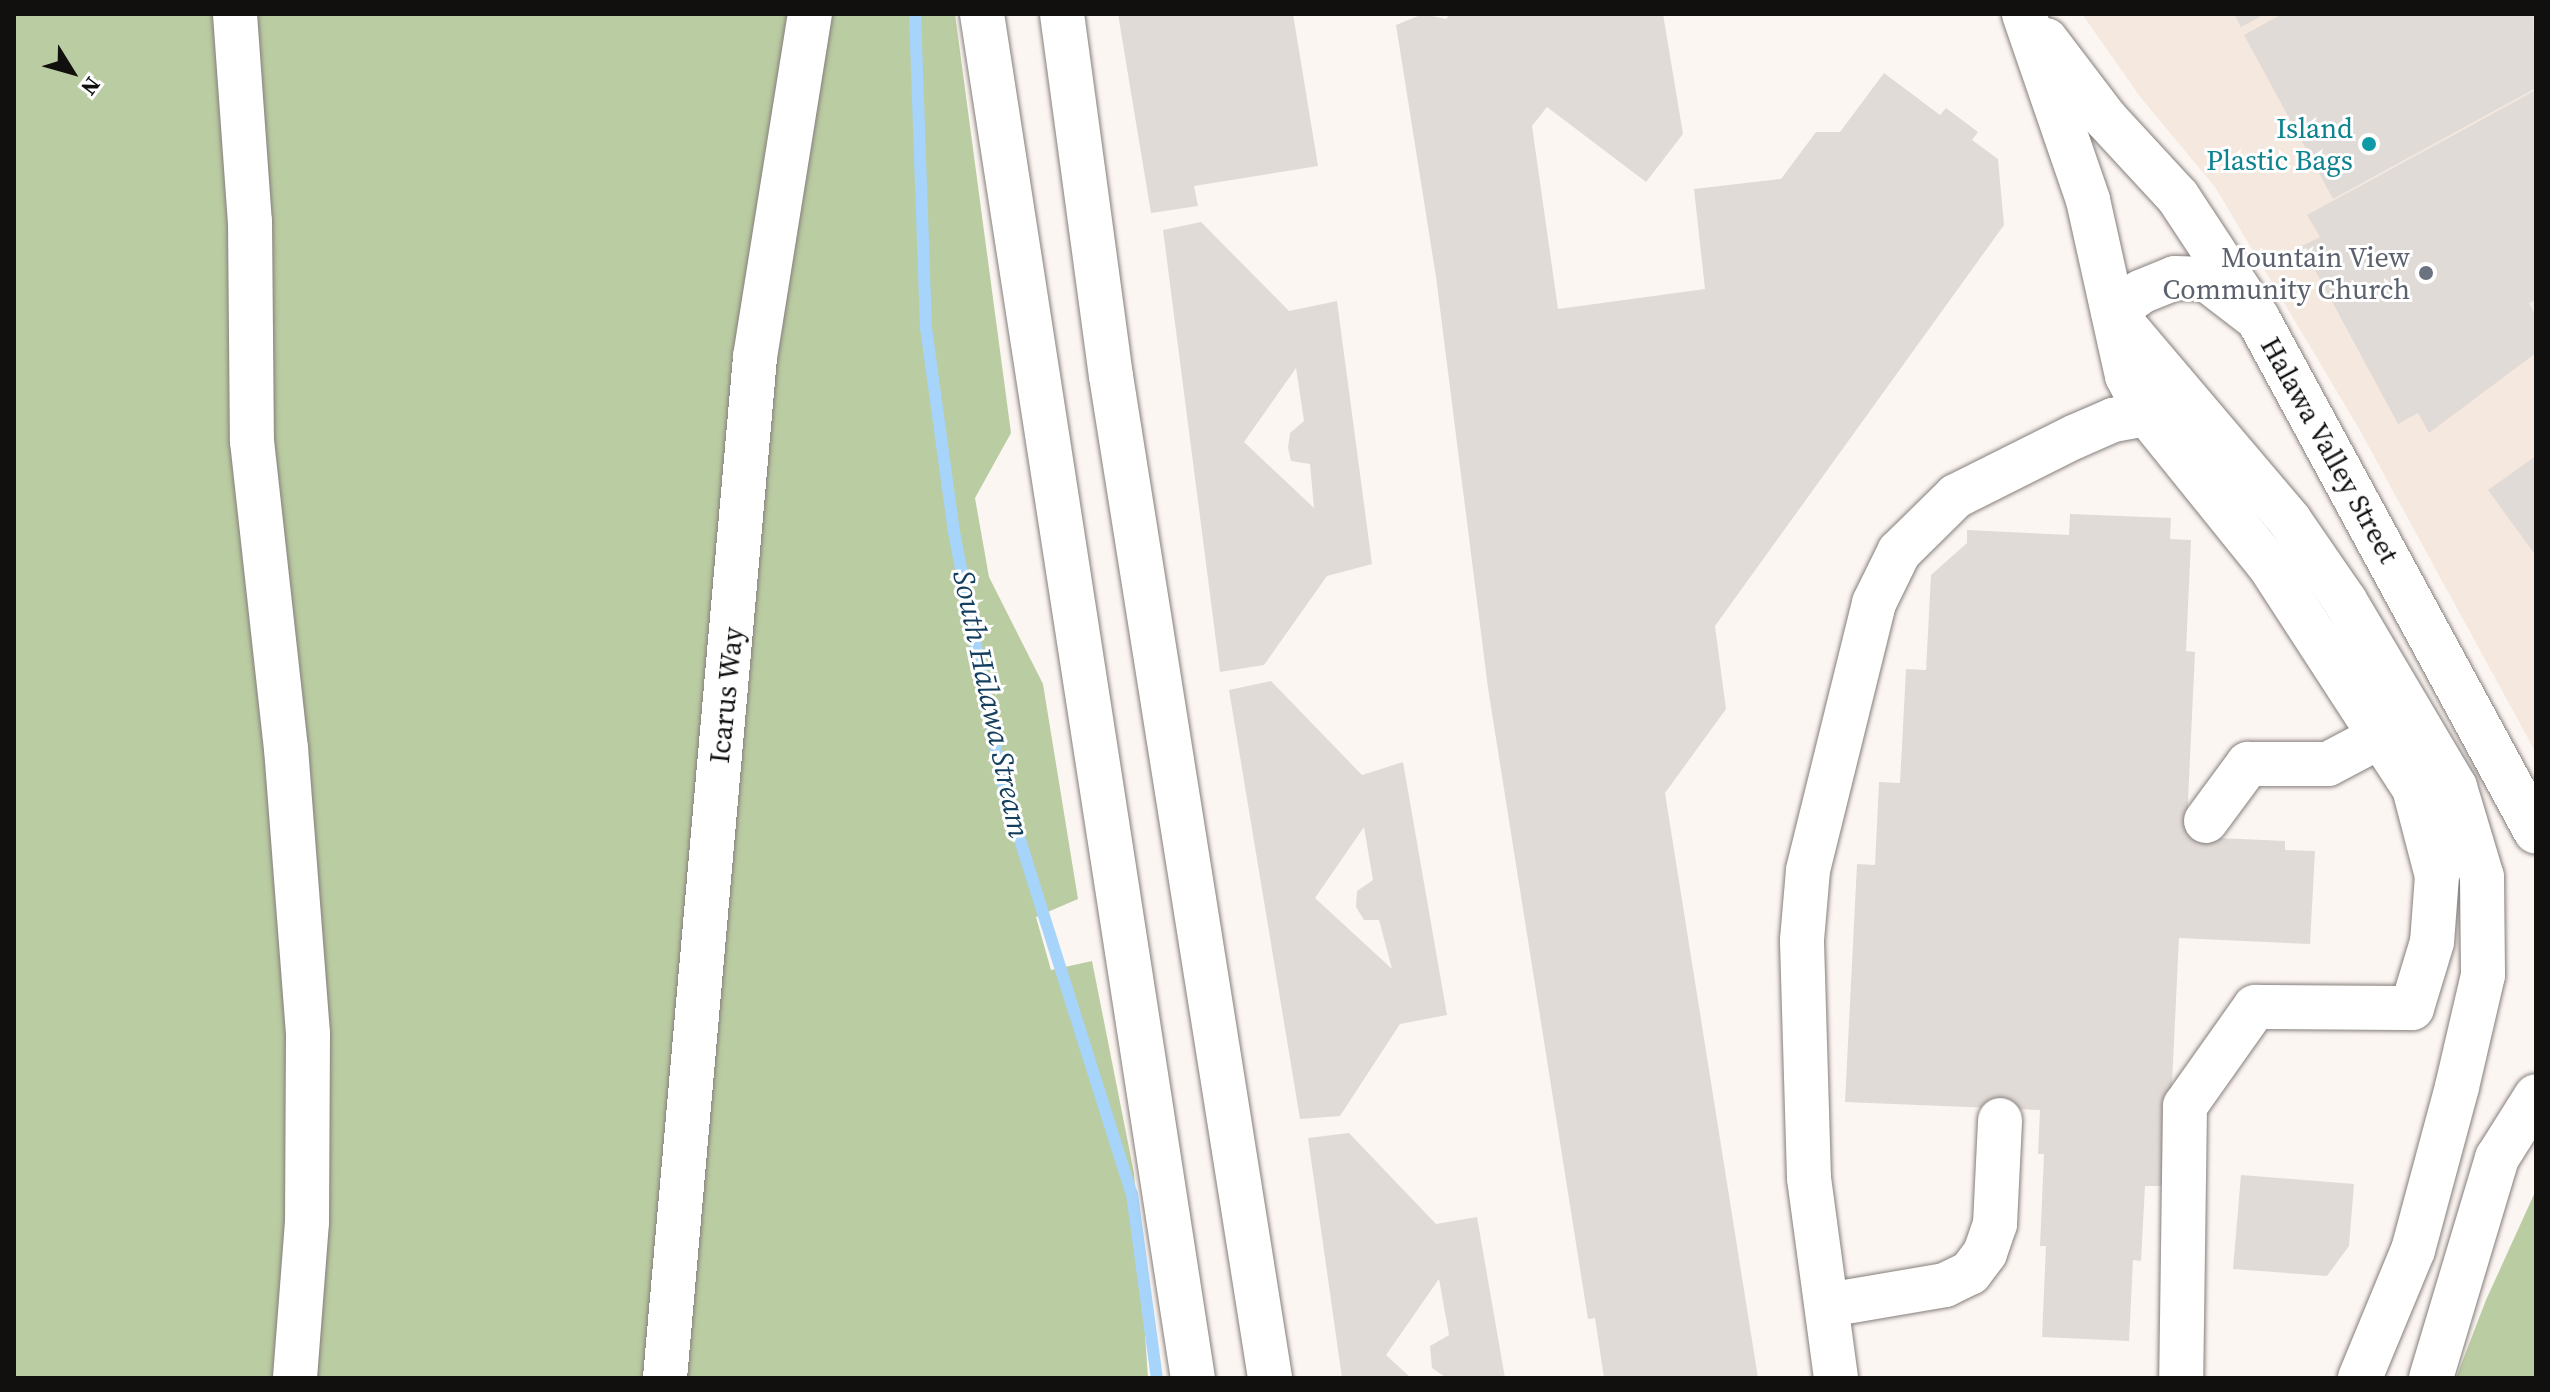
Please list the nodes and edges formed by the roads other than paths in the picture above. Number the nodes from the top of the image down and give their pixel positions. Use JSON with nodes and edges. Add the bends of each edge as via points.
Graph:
{"nodes":[{"id":1,"x":235,"y":14,"type":"edge"},
{"id":2,"x":810,"y":14,"type":"edge"},
{"id":3,"x":982,"y":14,"type":"edge"},
{"id":4,"x":1062,"y":14,"type":"edge"},
{"id":5,"x":2024,"y":14,"type":"edge"},
{"id":6,"x":2030,"y":14,"type":"edge"},
{"id":7,"x":2113,"y":312,"type":"junction"},
{"id":8,"x":2258,"y":319,"type":"junction"},
{"id":9,"x":2147,"y":414,"type":"junction"},
{"id":10,"x":2381,"y":736,"type":"junction"},
{"id":11,"x":2206,"y":821,"type":"dead end"},
{"id":12,"x":2536,"y":832,"type":"edge"},
{"id":13,"x":2536,"y":1096,"type":"edge"},
{"id":14,"x":2000,"y":1120,"type":"dead end"},
{"id":15,"x":1828,"y":1305,"type":"junction"},
{"id":16,"x":295,"y":1378,"type":"edge"},
{"id":17,"x":665,"y":1378,"type":"edge"},
{"id":18,"x":1193,"y":1378,"type":"edge"},
{"id":19,"x":1270,"y":1378,"type":"edge"},
{"id":20,"x":1836,"y":1378,"type":"edge"},
{"id":21,"x":2181,"y":1378,"type":"edge"},
{"id":22,"x":2360,"y":1378,"type":"edge"},
{"id":23,"x":2431,"y":1378,"type":"edge"}],
"edges":[{"from":1,"to":16,"type":"street","via":[[250,221],[252,441],[286,748],[308,1034],[307,1222]]},
{"from":2,"to":17,"type":"street","name":"Icarus Way","via":[[755,357]]},
{"from":3,"to":18,"type":"street"},
{"from":4,"to":19,"type":"street","via":[[1111,376]]},
{"from":5,"to":7,"type":"street","via":[[2088,200]]},
{"from":6,"to":8,"type":"street","name":"Halawa Valley Street","via":[[2106,119],[2178,197]]},
{"from":7,"to":8,"type":"street","via":[[2141,292],[2175,278],[2206,279]]},
{"from":7,"to":9,"type":"street","via":[[2127,376]]},
{"from":7,"to":22,"type":"street","via":[[2290,521],[2345,601],[2455,787],[2482,877],[2483,975],[2457,1087],[2413,1250]]},
{"from":8,"to":12,"type":"street","name":"Halawa Valley Street"},
{"from":9,"to":10,"type":"street","via":[[2269,565]]},
{"from":9,"to":15,"type":"street","via":[[2074,437],[1956,496],[1899,552],[1874,603],[1808,870],[1802,940],[1809,1178]]},
{"from":10,"to":11,"type":"street","via":[[2328,764],[2248,764]]},
{"from":10,"to":21,"type":"street","via":[[2414,788],[2437,876],[2432,942],[2412,1008],[2255,1007],[2185,1106]]},
{"from":13,"to":23,"type":"street","via":[[2497,1158]]},
{"from":14,"to":15,"type":"street","via":[[1995,1224],[1985,1253],[1970,1273],[1945,1285]]},
{"from":15,"to":20,"type":"street"}]}
